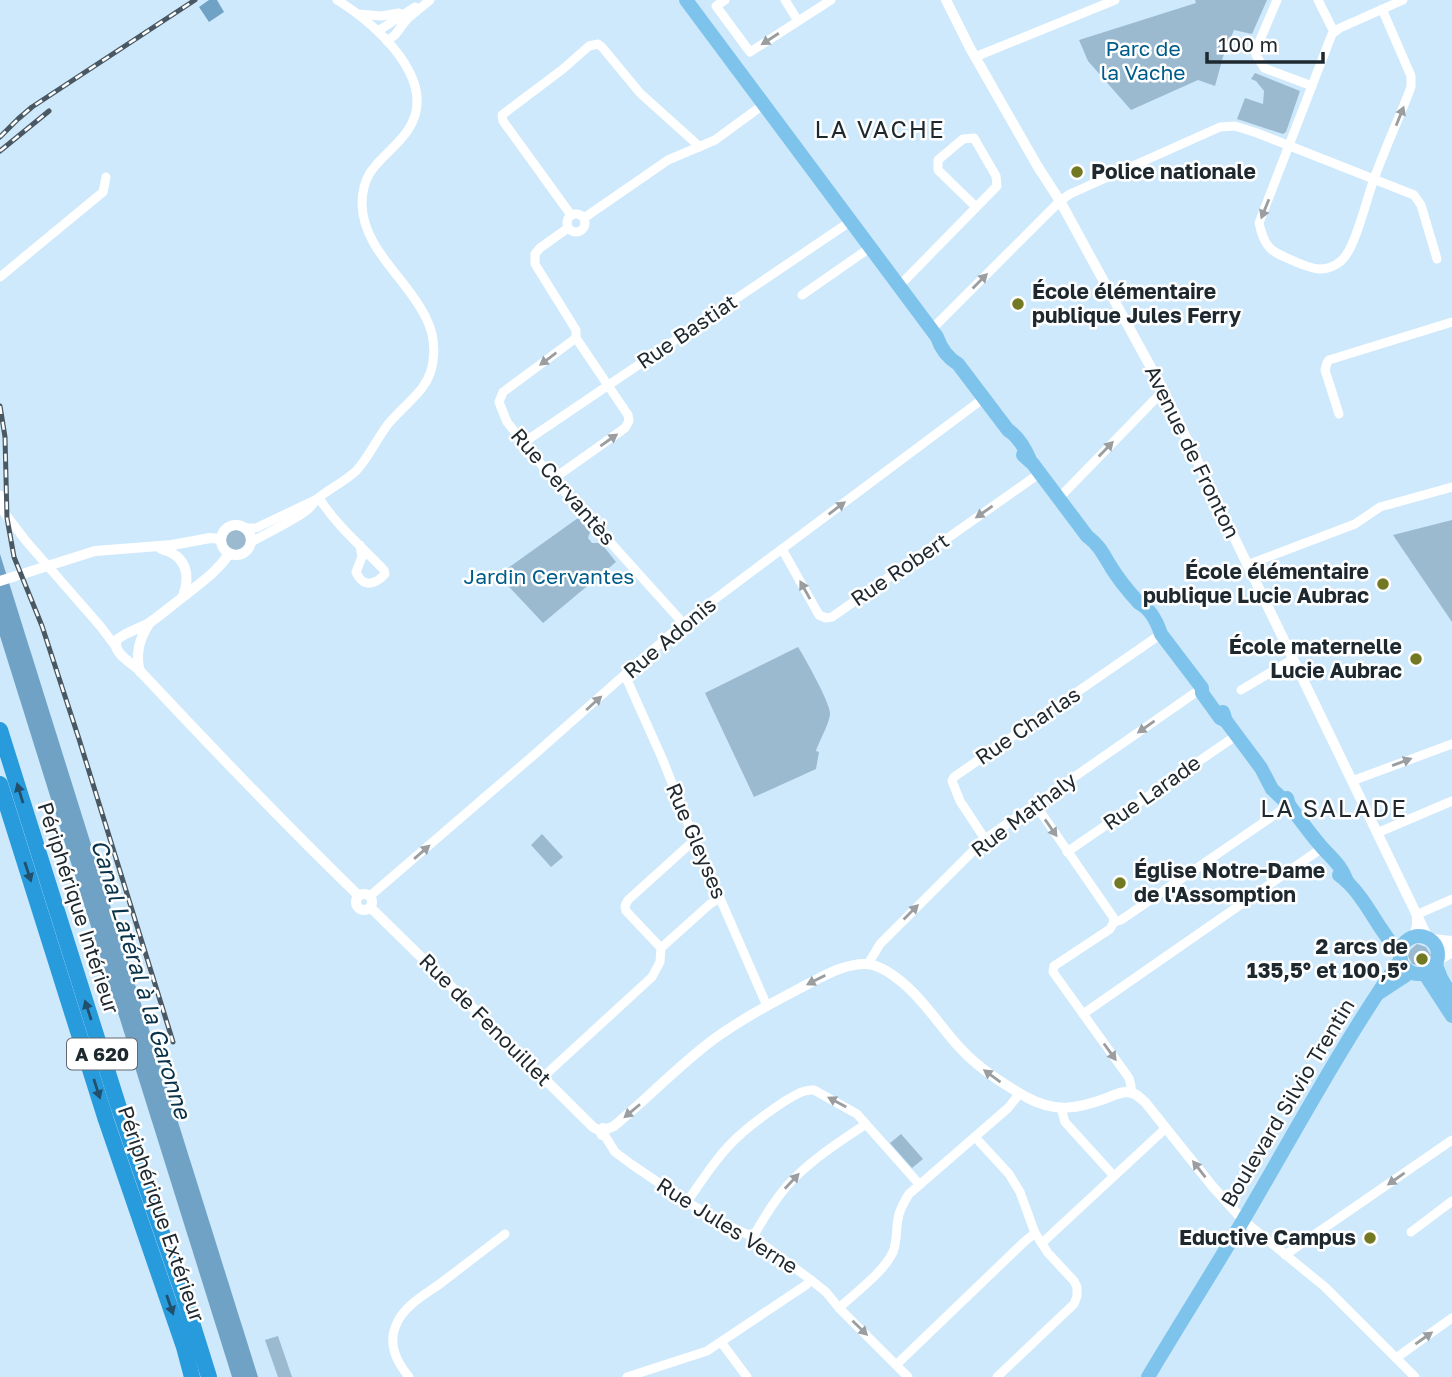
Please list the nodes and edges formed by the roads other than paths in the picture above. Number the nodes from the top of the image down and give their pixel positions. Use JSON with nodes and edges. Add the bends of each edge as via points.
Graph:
{"nodes":[{"id":1,"x":337,"y":0,"type":"edge"},
{"id":2,"x":429,"y":0,"type":"edge"},
{"id":3,"x":685,"y":0,"type":"edge"},
{"id":4,"x":725,"y":0,"type":"edge"},
{"id":5,"x":785,"y":0,"type":"edge"},
{"id":6,"x":831,"y":0,"type":"edge"},
{"id":7,"x":946,"y":0,"type":"edge"},
{"id":8,"x":1115,"y":0,"type":"edge"},
{"id":9,"x":1277,"y":0,"type":"edge"},
{"id":10,"x":1318,"y":0,"type":"edge"},
{"id":11,"x":1398,"y":1,"type":"edge"},
{"id":12,"x":1382,"y":9,"type":"junction"},
{"id":13,"x":407,"y":11,"type":"junction"},
{"id":14,"x":359,"y":14,"type":"junction"},
{"id":15,"x":798,"y":21,"type":"junction"},
{"id":16,"x":379,"y":32,"type":"junction"},
{"id":17,"x":1334,"y":32,"type":"junction"},
{"id":18,"x":387,"y":41,"type":"junction"},
{"id":19,"x":975,"y":57,"type":"junction"},
{"id":20,"x":1312,"y":86,"type":"junction"},
{"id":21,"x":763,"y":105,"type":"junction"},
{"id":22,"x":1288,"y":145,"type":"junction"},
{"id":23,"x":700,"y":148,"type":"junction"},
{"id":24,"x":106,"y":177,"type":"dead end"},
{"id":25,"x":1373,"y":179,"type":"junction"},
{"id":26,"x":1060,"y":201,"type":"junction"},
{"id":27,"x":976,"y":207,"type":"junction"},
{"id":28,"x":571,"y":215,"type":"junction"},
{"id":29,"x":584,"y":218,"type":"junction"},
{"id":30,"x":851,"y":221,"type":"junction"},
{"id":31,"x":568,"y":228,"type":"junction"},
{"id":32,"x":871,"y":247,"type":"junction"},
{"id":33,"x":1437,"y":259,"type":"dead end"},
{"id":34,"x":0,"y":277,"type":"edge"},
{"id":35,"x":899,"y":285,"type":"junction"},
{"id":36,"x":802,"y":295,"type":"dead end"},
{"id":37,"x":1452,"y":322,"type":"edge"},
{"id":38,"x":934,"y":333,"type":"junction"},
{"id":39,"x":576,"y":338,"type":"junction"},
{"id":40,"x":608,"y":386,"type":"junction"},
{"id":41,"x":1163,"y":390,"type":"junction"},
{"id":42,"x":984,"y":398,"type":"junction"},
{"id":43,"x":1339,"y":414,"type":"dead end"},
{"id":44,"x":523,"y":443,"type":"junction"},
{"id":45,"x":1040,"y":473,"type":"junction"},
{"id":46,"x":553,"y":479,"type":"junction"},
{"id":47,"x":1452,"y":487,"type":"edge"},
{"id":48,"x":0,"y":495,"type":"edge"},
{"id":49,"x":1059,"y":498,"type":"junction"},
{"id":50,"x":318,"y":499,"type":"junction"},
{"id":51,"x":0,"y":507,"type":"edge"},
{"id":52,"x":7,"y":518,"type":"junction"},
{"id":53,"x":244,"y":528,"type":"junction"},
{"id":54,"x":221,"y":539,"type":"junction"},
{"id":55,"x":251,"y":542,"type":"junction"},
{"id":56,"x":360,"y":545,"type":"dead end"},
{"id":57,"x":145,"y":546,"type":"junction"},
{"id":58,"x":782,"y":549,"type":"junction"},
{"id":59,"x":229,"y":554,"type":"junction"},
{"id":60,"x":1247,"y":565,"type":"junction"},
{"id":61,"x":0,"y":581,"type":"edge"},
{"id":62,"x":182,"y":597,"type":"junction"},
{"id":63,"x":150,"y":622,"type":"junction"},
{"id":64,"x":683,"y":623,"type":"junction"},
{"id":65,"x":101,"y":627,"type":"junction"},
{"id":66,"x":126,"y":634,"type":"junction"},
{"id":67,"x":1161,"y":634,"type":"junction"},
{"id":68,"x":139,"y":646,"type":"junction"},
{"id":69,"x":116,"y":647,"type":"junction"},
{"id":70,"x":125,"y":657,"type":"junction"},
{"id":71,"x":1293,"y":659,"type":"junction"},
{"id":72,"x":140,"y":671,"type":"junction"},
{"id":73,"x":624,"y":676,"type":"junction"},
{"id":74,"x":1202,"y":688,"type":"junction"},
{"id":75,"x":1241,"y":690,"type":"dead end"},
{"id":76,"x":0,"y":730,"type":"edge"},
{"id":77,"x":1237,"y":735,"type":"junction"},
{"id":78,"x":1452,"y":744,"type":"edge"},
{"id":79,"x":1352,"y":781,"type":"junction"},
{"id":80,"x":0,"y":784,"type":"edge"},
{"id":81,"x":1452,"y":801,"type":"edge"},
{"id":82,"x":1035,"y":804,"type":"junction"},
{"id":83,"x":1289,"y":804,"type":"junction"},
{"id":84,"x":1377,"y":833,"type":"junction"},
{"id":85,"x":985,"y":839,"type":"junction"},
{"id":86,"x":695,"y":841,"type":"junction"},
{"id":87,"x":1322,"y":848,"type":"junction"},
{"id":88,"x":1068,"y":852,"type":"junction"},
{"id":89,"x":720,"y":898,"type":"junction"},
{"id":90,"x":1452,"y":899,"type":"edge"},
{"id":91,"x":366,"y":900,"type":"junction"},
{"id":92,"x":1416,"y":915,"type":"junction"},
{"id":93,"x":1114,"y":922,"type":"junction"},
{"id":94,"x":1452,"y":942,"type":"edge"},
{"id":95,"x":1414,"y":944,"type":"junction"},
{"id":96,"x":660,"y":948,"type":"junction"},
{"id":97,"x":1452,"y":951,"type":"edge"},
{"id":98,"x":868,"y":964,"type":"junction"},
{"id":99,"x":1427,"y":967,"type":"junction"},
{"id":100,"x":1378,"y":994,"type":"junction"},
{"id":101,"x":1452,"y":997,"type":"edge"},
{"id":102,"x":767,"y":1006,"type":"junction"},
{"id":103,"x":1083,"y":1014,"type":"junction"},
{"id":104,"x":1452,"y":1016,"type":"edge"},
{"id":105,"x":543,"y":1077,"type":"junction"},
{"id":106,"x":1131,"y":1092,"type":"junction"},
{"id":107,"x":1020,"y":1093,"type":"junction"},
{"id":108,"x":1061,"y":1108,"type":"junction"},
{"id":109,"x":866,"y":1124,"type":"junction"},
{"id":110,"x":1166,"y":1128,"type":"junction"},
{"id":111,"x":604,"y":1132,"type":"junction"},
{"id":112,"x":975,"y":1137,"type":"junction"},
{"id":113,"x":1452,"y":1140,"type":"edge"},
{"id":114,"x":1114,"y":1176,"type":"junction"},
{"id":115,"x":919,"y":1184,"type":"junction"},
{"id":116,"x":1452,"y":1201,"type":"edge"},
{"id":117,"x":687,"y":1202,"type":"junction"},
{"id":118,"x":1243,"y":1220,"type":"junction"},
{"id":119,"x":1411,"y":1232,"type":"dead end"},
{"id":120,"x":1035,"y":1233,"type":"junction"},
{"id":121,"x":505,"y":1234,"type":"dead end"},
{"id":122,"x":753,"y":1237,"type":"junction"},
{"id":123,"x":1042,"y":1243,"type":"junction"},
{"id":124,"x":1285,"y":1255,"type":"junction"},
{"id":125,"x":811,"y":1280,"type":"junction"},
{"id":126,"x":839,"y":1308,"type":"junction"},
{"id":127,"x":1452,"y":1318,"type":"edge"},
{"id":128,"x":722,"y":1342,"type":"junction"},
{"id":129,"x":1396,"y":1358,"type":"junction"},
{"id":130,"x":897,"y":1364,"type":"junction"},
{"id":131,"x":192,"y":1377,"type":"edge"},
{"id":132,"x":209,"y":1377,"type":"edge"},
{"id":133,"x":409,"y":1377,"type":"edge"},
{"id":134,"x":627,"y":1377,"type":"edge"},
{"id":135,"x":747,"y":1377,"type":"edge"},
{"id":136,"x":908,"y":1377,"type":"edge"},
{"id":137,"x":997,"y":1377,"type":"edge"},
{"id":138,"x":1148,"y":1377,"type":"edge"},
{"id":139,"x":1415,"y":1377,"type":"edge"}],
"edges":[{"from":1,"to":14,"type":"street"},
{"from":2,"to":13,"type":"street"},
{"from":2,"to":18,"type":"street"},
{"from":3,"to":21,"type":"main road"},
{"from":15,"to":4,"type":"street","one_way":true,"via":[[750,52],[716,6]]},
{"from":5,"to":15,"type":"street"},
{"from":6,"to":15,"type":"street"},
{"from":7,"to":19,"type":"street","name":"Avenue de Fronton"},
{"from":8,"to":19,"type":"street"},
{"from":9,"to":20,"type":"street","via":[[1256,55],[1264,68]]},
{"from":10,"to":17,"type":"street"},
{"from":11,"to":12,"type":"street"},
{"from":12,"to":17,"type":"street"},
{"from":25,"to":12,"type":"street","one_way":true,"via":[[1412,81]]},
{"from":13,"to":14,"type":"street"},
{"from":13,"to":16,"type":"street"},
{"from":14,"to":16,"type":"street"},
{"from":16,"to":18,"type":"street"},
{"from":17,"to":20,"type":"street"},
{"from":18,"to":50,"type":"street","via":[[413,77],[417,107],[406,133],[372,169],[363,210],[374,243],[426,317],[433,335],[433,362],[423,387],[387,426],[356,470]]},
{"from":19,"to":26,"type":"street","name":"Avenue de Fronton"},
{"from":20,"to":22,"type":"street"},
{"from":21,"to":23,"type":"street"},
{"from":21,"to":30,"type":"main road"},
{"from":22,"to":25,"type":"street"},
{"from":22,"to":25,"type":"street","one_way":true,"via":[[1259,223],[1261,234],[1269,249],[1315,270],[1332,267],[1346,256]]},
{"from":22,"to":26,"type":"street","via":[[1235,126],[1220,127]]},
{"from":23,"to":28,"type":"street","via":[[640,93],[602,47],[589,46],[502,114]]},
{"from":23,"to":29,"type":"street","via":[[668,160]]},
{"from":24,"to":34,"type":"street","via":[[103,192]]},
{"from":25,"to":33,"type":"street","via":[[1417,198]]},
{"from":38,"to":26,"type":"street","one_way":true,"via":[[937,324]]},
{"from":26,"to":41,"type":"street","name":"Avenue de Fronton"},
{"from":27,"to":27,"type":"street","via":[[938,170],[939,160],[963,139],[974,138],[996,176],[997,186]]},
{"from":27,"to":35,"type":"street"},
{"from":28,"to":29,"type":"street"},
{"from":28,"to":31,"type":"street"},
{"from":29,"to":31,"type":"street","via":[[581,231]]},
{"from":30,"to":32,"type":"main road"},
{"from":30,"to":40,"type":"street","name":"Rue Bastiat"},
{"from":31,"to":39,"type":"street","via":[[540,247],[534,257],[538,272],[576,330]]},
{"from":32,"to":35,"type":"main road"},
{"from":32,"to":36,"type":"street"},
{"from":35,"to":38,"type":"main road"},
{"from":37,"to":43,"type":"street","via":[[1329,360],[1325,370]]},
{"from":38,"to":42,"type":"main road","via":[[945,341]]},
{"from":39,"to":40,"type":"street"},
{"from":39,"to":44,"type":"street","name":"Rue Cervantès","one_way":true,"via":[[503,392],[499,402]]},
{"from":40,"to":44,"type":"street","name":"Rue Bastiat"},
{"from":46,"to":40,"type":"street","one_way":true,"via":[[625,428],[628,415]]},
{"from":49,"to":41,"type":"street","one_way":true},
{"from":41,"to":60,"type":"street","name":"Avenue de Fronton"},
{"from":42,"to":45,"type":"main road","via":[[1026,448]]},
{"from":58,"to":42,"type":"street","name":"Rue Adonis","one_way":true},
{"from":44,"to":46,"type":"street","name":"Rue Cervantès"},
{"from":45,"to":49,"type":"main road"},
{"from":45,"to":58,"type":"street","name":"Rue Robert","one_way":true,"via":[[832,617],[819,615]]},
{"from":46,"to":64,"type":"street","name":"Rue Cervantès"},
{"from":47,"to":60,"type":"street","via":[[1380,507],[1355,524]]},
{"from":48,"to":52,"type":"street"},
{"from":49,"to":67,"type":"main road","via":[[1145,606]]},
{"from":50,"to":53,"type":"street"},
{"from":50,"to":55,"type":"street"},
{"from":50,"to":56,"type":"street"},
{"from":51,"to":52,"type":"street","name":"Rue de Fenouillet"},
{"from":52,"to":65,"type":"street","name":"Rue de Fenouillet"},
{"from":53,"to":54,"type":"street","via":[[228,527]]},
{"from":53,"to":55,"type":"street"},
{"from":54,"to":57,"type":"street"},
{"from":54,"to":59,"type":"street"},
{"from":55,"to":59,"type":"street","via":[[242,554]]},
{"from":57,"to":61,"type":"street","via":[[95,551]]},
{"from":57,"to":62,"type":"street","via":[[178,557],[186,577]]},
{"from":58,"to":64,"type":"street","name":"Rue Adonis"},
{"from":59,"to":62,"type":"street","via":[[218,569]]},
{"from":60,"to":71,"type":"street","name":"Avenue de Fronton"},
{"from":62,"to":63,"type":"street"},
{"from":63,"to":66,"type":"street"},
{"from":63,"to":68,"type":"street"},
{"from":64,"to":73,"type":"street","name":"Rue Adonis"},
{"from":65,"to":66,"type":"street"},
{"from":65,"to":69,"type":"street","name":"Rue de Fenouillet"},
{"from":66,"to":68,"type":"street","via":[[134,635]]},
{"from":66,"to":69,"type":"street","via":[[116,641]]},
{"from":67,"to":74,"type":"main road"},
{"from":67,"to":85,"type":"street","name":"Rue Charlas","via":[[954,776],[960,801]]},
{"from":68,"to":70,"type":"street","via":[[131,657]]},
{"from":68,"to":72,"type":"street"},
{"from":69,"to":70,"type":"street","name":"Rue de Fenouillet"},
{"from":70,"to":72,"type":"street","name":"Rue de Fenouillet"},
{"from":71,"to":75,"type":"street"},
{"from":71,"to":79,"type":"street","name":"Avenue de Fronton"},
{"from":72,"to":91,"type":"street","name":"Rue de Fenouillet"},
{"from":73,"to":86,"type":"street","name":"Rue Gleyses"},
{"from":91,"to":73,"type":"street","name":"Rue Adonis","one_way":true},
{"from":74,"to":77,"type":"main road"},
{"from":74,"to":82,"type":"street","name":"Rue Mathaly","one_way":true},
{"from":132,"to":76,"type":"highway","name":"Périphérique Intérieur","number":"A 620","one_way":true},
{"from":77,"to":83,"type":"main road"},
{"from":77,"to":88,"type":"street","name":"Rue Larade"},
{"from":79,"to":78,"type":"street","one_way":true},
{"from":79,"to":84,"type":"street","name":"Avenue de Fronton"},
{"from":80,"to":131,"type":"highway","name":"Périphérique Extérieur","number":"A 620","one_way":true},
{"from":81,"to":84,"type":"street"},
{"from":82,"to":85,"type":"street","name":"Rue Mathaly"},
{"from":82,"to":88,"type":"street","one_way":true},
{"from":83,"to":87,"type":"main road"},
{"from":83,"to":93,"type":"street"},
{"from":84,"to":92,"type":"street","name":"Avenue de Fronton"},
{"from":98,"to":85,"type":"street","name":"Rue Mathaly","one_way":true,"via":[[880,944]]},
{"from":86,"to":89,"type":"street","name":"Rue Gleyses"},
{"from":86,"to":96,"type":"street","via":[[625,906]]},
{"from":87,"to":95,"type":"main road","via":[[1343,871],[1391,944]]},
{"from":87,"to":103,"type":"street"},
{"from":88,"to":93,"type":"street"},
{"from":89,"to":96,"type":"street"},
{"from":89,"to":102,"type":"street","name":"Rue Gleyses"},
{"from":90,"to":92,"type":"street"},
{"from":91,"to":105,"type":"street","name":"Rue de Fenouillet"},
{"from":92,"to":95,"type":"street","name":"Avenue de Fronton"},
{"from":93,"to":103,"type":"street","via":[[1054,966],[1053,972]]},
{"from":94,"to":95,"type":"main road"},
{"from":95,"to":99,"type":"main road","via":[[1438,949]]},
{"from":95,"to":99,"type":"main road","via":[[1404,966]]},
{"from":95,"to":100,"type":"main road","name":"Boulevard Silvio Trentin"},
{"from":96,"to":105,"type":"street","via":[[660,962],[652,977]]},
{"from":97,"to":99,"type":"main road"},
{"from":98,"to":102,"type":"street","one_way":true,"via":[[833,971]]},
{"from":107,"to":98,"type":"street","one_way":true,"via":[[962,1051],[897,978]]},
{"from":99,"to":100,"type":"main road","name":"Boulevard Silvio Trentin"},
{"from":99,"to":101,"type":"main road","via":[[1441,978]]},
{"from":99,"to":104,"type":"main road"},
{"from":100,"to":118,"type":"main road","name":"Boulevard Silvio Trentin"},
{"from":102,"to":111,"type":"street","one_way":true,"via":[[713,1040]]},
{"from":103,"to":106,"type":"street","one_way":true,"via":[[1129,1078]]},
{"from":105,"to":111,"type":"street","name":"Rue de Fenouillet","via":[[593,1127]]},
{"from":106,"to":108,"type":"street"},
{"from":106,"to":110,"type":"street"},
{"from":107,"to":108,"type":"street"},
{"from":107,"to":112,"type":"street"},
{"from":108,"to":114,"type":"street","via":[[1065,1122]]},
{"from":109,"to":115,"type":"street"},
{"from":109,"to":117,"type":"street","one_way":true,"via":[[851,1110],[814,1090],[797,1093],[740,1134]]},
{"from":122,"to":109,"type":"street","one_way":true,"via":[[787,1186]]},
{"from":110,"to":114,"type":"street"},
{"from":118,"to":110,"type":"street","one_way":true},
{"from":111,"to":117,"type":"street","name":"Rue Jules Verne","via":[[623,1158]]},
{"from":112,"to":115,"type":"street"},
{"from":112,"to":120,"type":"street","via":[[1015,1182]]},
{"from":113,"to":124,"type":"street","one_way":true},
{"from":114,"to":123,"type":"street"},
{"from":115,"to":126,"type":"street","via":[[901,1206],[893,1252],[884,1266]]},
{"from":116,"to":119,"type":"street"},
{"from":117,"to":122,"type":"street","name":"Rue Jules Verne"},
{"from":118,"to":124,"type":"street"},
{"from":118,"to":138,"type":"main road","name":"Boulevard Silvio Trentin"},
{"from":120,"to":123,"type":"street"},
{"from":120,"to":130,"type":"street"},
{"from":121,"to":133,"type":"street","via":[[400,1317],[392,1341]]},
{"from":122,"to":125,"type":"street","name":"Rue Jules Verne"},
{"from":123,"to":137,"type":"street","via":[[1074,1282],[1077,1296]]},
{"from":124,"to":129,"type":"street"},
{"from":125,"to":126,"type":"street","name":"Rue Jules Verne"},
{"from":125,"to":128,"type":"street"},
{"from":126,"to":130,"type":"street","name":"Rue Jules Verne","one_way":true},
{"from":129,"to":127,"type":"street","one_way":true},
{"from":128,"to":134,"type":"street","via":[[695,1356]]},
{"from":128,"to":135,"type":"street"},
{"from":129,"to":139,"type":"street"},
{"from":130,"to":136,"type":"street","name":"Rue Jules Verne"}]}
